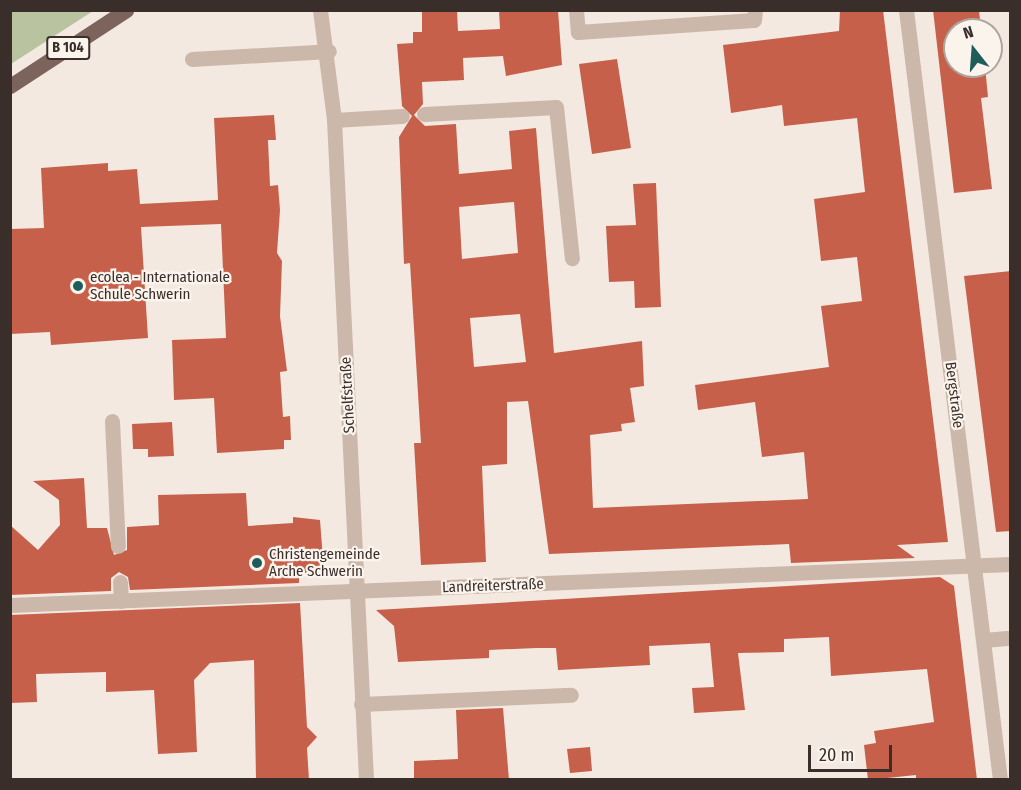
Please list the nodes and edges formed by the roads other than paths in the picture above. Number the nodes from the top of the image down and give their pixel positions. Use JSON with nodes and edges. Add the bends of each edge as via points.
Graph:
{"nodes":[{"id":1,"x":126,"y":10,"type":"edge"},
{"id":2,"x":320,"y":10,"type":"edge"},
{"id":3,"x":576,"y":10,"type":"edge"},
{"id":4,"x":755,"y":10,"type":"edge"},
{"id":5,"x":906,"y":10,"type":"edge"},
{"id":6,"x":329,"y":51,"type":"junction"},
{"id":7,"x":192,"y":59,"type":"dead end"},
{"id":8,"x":10,"y":86,"type":"edge"},
{"id":9,"x":424,"y":114,"type":"dead end"},
{"id":10,"x":402,"y":116,"type":"dead end"},
{"id":11,"x":334,"y":120,"type":"junction"},
{"id":12,"x":572,"y":258,"type":"dead end"},
{"id":13,"x":112,"y":421,"type":"dead end"},
{"id":14,"x":118,"y":546,"type":"dead end"},
{"id":15,"x":1011,"y":564,"type":"edge"},
{"id":16,"x":976,"y":567,"type":"junction"},
{"id":17,"x":120,"y":582,"type":"dead end"},
{"id":18,"x":358,"y":591,"type":"junction"},
{"id":19,"x":121,"y":601,"type":"junction"},
{"id":20,"x":10,"y":606,"type":"edge"},
{"id":21,"x":1007,"y":638,"type":"dead end"},
{"id":22,"x":984,"y":640,"type":"junction"},
{"id":23,"x":571,"y":695,"type":"dead end"},
{"id":24,"x":362,"y":704,"type":"junction"},
{"id":25,"x":366,"y":780,"type":"edge"},
{"id":26,"x":1000,"y":780,"type":"edge"}],
"edges":[{"from":1,"to":8,"type":"main road","number":"B 104"},
{"from":2,"to":6,"type":"street","name":"Schelfstraße"},
{"from":3,"to":4,"type":"street","via":[[578,32],[754,20]]},
{"from":5,"to":16,"type":"street","name":"Bergstraße"},
{"from":6,"to":7,"type":"street"},
{"from":6,"to":11,"type":"street","name":"Schelfstraße"},
{"from":9,"to":12,"type":"street","via":[[556,107]]},
{"from":10,"to":11,"type":"street"},
{"from":11,"to":18,"type":"street","name":"Schelfstraße"},
{"from":13,"to":14,"type":"street"},
{"from":15,"to":16,"type":"street","name":"Landreiterstraße"},
{"from":16,"to":18,"type":"street","name":"Landreiterstraße"},
{"from":16,"to":22,"type":"street","name":"Bergstraße"},
{"from":17,"to":19,"type":"street"},
{"from":18,"to":19,"type":"street","name":"Landreiterstraße"},
{"from":18,"to":24,"type":"street","name":"Schelfstraße"},
{"from":19,"to":20,"type":"street","name":"Landreiterstraße"},
{"from":21,"to":22,"type":"street"},
{"from":22,"to":26,"type":"street","name":"Bergstraße"},
{"from":23,"to":24,"type":"street"},
{"from":24,"to":25,"type":"street","name":"Schelfstraße"}]}
